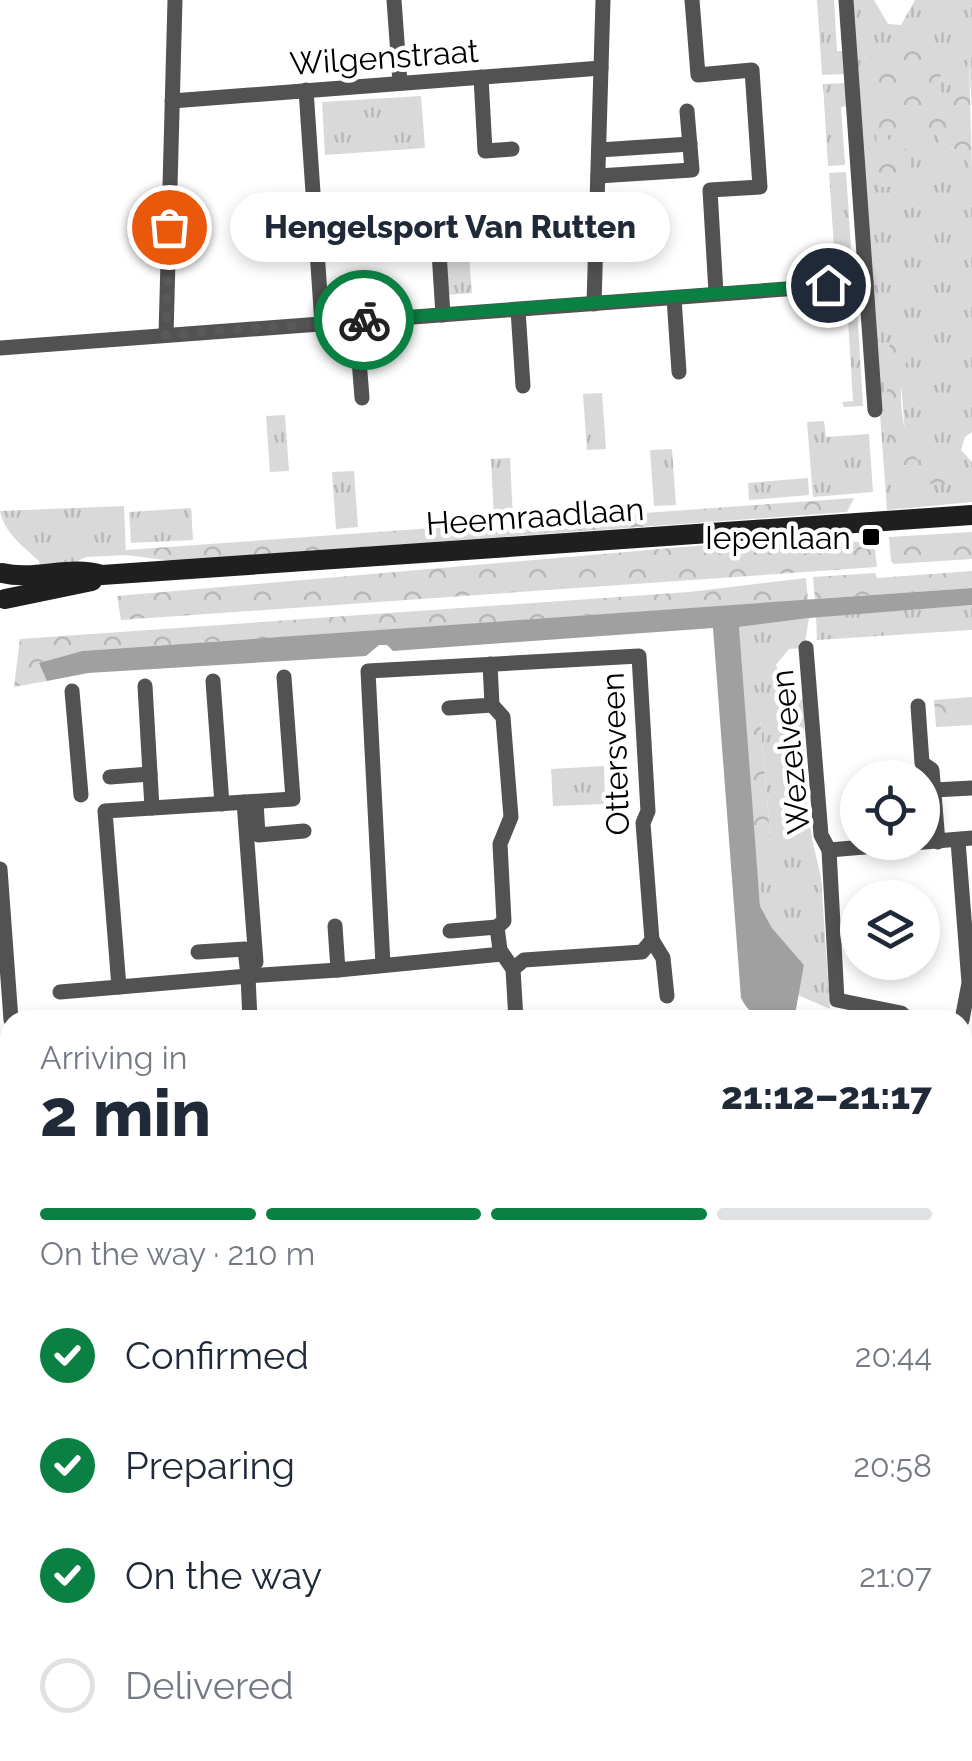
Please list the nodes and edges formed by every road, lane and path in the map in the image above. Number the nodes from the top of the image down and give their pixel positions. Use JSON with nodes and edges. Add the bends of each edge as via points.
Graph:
{"nodes":[{"id":1,"x":175,"y":0,"type":"edge"},
{"id":2,"x":394,"y":0,"type":"edge"},
{"id":3,"x":603,"y":0,"type":"edge"},
{"id":4,"x":692,"y":0,"type":"edge"},
{"id":5,"x":846,"y":0,"type":"edge"},
{"id":6,"x":601,"y":68,"type":"junction"},
{"id":7,"x":481,"y":77,"type":"junction"},
{"id":8,"x":400,"y":83,"type":"junction"},
{"id":9,"x":306,"y":90,"type":"junction"},
{"id":10,"x":172,"y":100,"type":"junction"},
{"id":11,"x":687,"y":111,"type":"dead end"},
{"id":12,"x":690,"y":144,"type":"junction"},
{"id":13,"x":512,"y":149,"type":"dead end"},
{"id":14,"x":599,"y":150,"type":"junction"},
{"id":15,"x":598,"y":176,"type":"junction"},
{"id":16,"x":468,"y":203,"type":"dead end"},
{"id":17,"x":866,"y":283,"type":"junction"},
{"id":18,"x":716,"y":293,"type":"junction"},
{"id":19,"x":674,"y":298,"type":"junction"},
{"id":20,"x":594,"y":304,"type":"junction"},
{"id":21,"x":518,"y":310,"type":"junction"},
{"id":22,"x":443,"y":315,"type":"junction"},
{"id":23,"x":356,"y":321,"type":"junction"},
{"id":24,"x":322,"y":324,"type":"junction"},
{"id":25,"x":166,"y":335,"type":"junction"},
{"id":26,"x":0,"y":348,"type":"edge"},
{"id":27,"x":679,"y":372,"type":"dead end"},
{"id":28,"x":523,"y":386,"type":"dead end"},
{"id":29,"x":362,"y":398,"type":"dead end"},
{"id":30,"x":876,"y":410,"type":"dead end"},
{"id":31,"x":972,"y":515,"type":"edge"},
{"id":32,"x":1,"y":572,"type":"edge"},
{"id":33,"x":102,"y":575,"type":"junction"},
{"id":34,"x":2,"y":604,"type":"edge"},
{"id":35,"x":806,"y":648,"type":"dead end"},
{"id":36,"x":490,"y":664,"type":"junction"},
{"id":37,"x":284,"y":677,"type":"dead end"},
{"id":38,"x":213,"y":682,"type":"dead end"},
{"id":39,"x":145,"y":686,"type":"dead end"},
{"id":40,"x":72,"y":691,"type":"dead end"},
{"id":41,"x":492,"y":705,"type":"junction"},
{"id":42,"x":918,"y":706,"type":"dead end"},
{"id":43,"x":449,"y":708,"type":"dead end"},
{"id":44,"x":922,"y":760,"type":"edge"},
{"id":45,"x":150,"y":774,"type":"junction"},
{"id":46,"x":110,"y":777,"type":"dead end"},
{"id":47,"x":972,"y":788,"type":"edge"},
{"id":48,"x":940,"y":790,"type":"edge"},
{"id":49,"x":81,"y":796,"type":"dead end"},
{"id":50,"x":250,"y":802,"type":"junction"},
{"id":51,"x":222,"y":804,"type":"junction"},
{"id":52,"x":152,"y":808,"type":"junction"},
{"id":53,"x":304,"y":831,"type":"dead end"},
{"id":54,"x":965,"y":840,"type":"edge"},
{"id":55,"x":940,"y":842,"type":"edge"},
{"id":56,"x":840,"y":849,"type":"edge"},
{"id":57,"x":829,"y":850,"type":"junction"},
{"id":58,"x":0,"y":868,"type":"edge"},
{"id":59,"x":335,"y":926,"type":"dead end"},
{"id":60,"x":497,"y":927,"type":"junction"},
{"id":61,"x":450,"y":930,"type":"dead end"},
{"id":62,"x":652,"y":940,"type":"junction"},
{"id":63,"x":198,"y":952,"type":"dead end"},
{"id":64,"x":502,"y":954,"type":"junction"},
{"id":65,"x":383,"y":964,"type":"junction"},
{"id":66,"x":514,"y":969,"type":"junction"},
{"id":67,"x":338,"y":970,"type":"junction"},
{"id":68,"x":252,"y":976,"type":"junction"},
{"id":69,"x":119,"y":987,"type":"junction"},
{"id":70,"x":60,"y":992,"type":"dead end"},
{"id":71,"x":667,"y":996,"type":"dead end"},
{"id":72,"x":10,"y":1010,"type":"edge"},
{"id":73,"x":250,"y":1010,"type":"edge"},
{"id":74,"x":516,"y":1010,"type":"edge"},
{"id":75,"x":887,"y":1010,"type":"edge"},
{"id":76,"x":964,"y":1010,"type":"edge"}],
"edges":[{"from":1,"to":10,"type":"street"},
{"from":2,"to":8,"type":"street"},
{"from":3,"to":6,"type":"street"},
{"from":4,"to":18,"type":"street","via":[[698,74],[752,70],[760,186],[710,190]]},
{"from":5,"to":17,"type":"street"},
{"from":6,"to":7,"type":"street","name":"Wilgenstraat"},
{"from":6,"to":14,"type":"street"},
{"from":7,"to":8,"type":"street","name":"Wilgenstraat"},
{"from":7,"to":13,"type":"street","via":[[484,151]]},
{"from":8,"to":9,"type":"street","name":"Wilgenstraat"},
{"from":9,"to":10,"type":"street","name":"Wilgenstraat"},
{"from":9,"to":24,"type":"street"},
{"from":10,"to":25,"type":"street"},
{"from":11,"to":12,"type":"street"},
{"from":12,"to":14,"type":"street"},
{"from":12,"to":15,"type":"street","via":[[692,170]]},
{"from":14,"to":15,"type":"street"},
{"from":15,"to":20,"type":"street"},
{"from":16,"to":22,"type":"street","via":[[436,205]]},
{"from":17,"to":18,"type":"street"},
{"from":17,"to":30,"type":"street"},
{"from":18,"to":19,"type":"street"},
{"from":19,"to":20,"type":"street"},
{"from":19,"to":27,"type":"street"},
{"from":20,"to":21,"type":"street"},
{"from":21,"to":22,"type":"street"},
{"from":21,"to":28,"type":"street"},
{"from":22,"to":23,"type":"street"},
{"from":23,"to":24,"type":"street"},
{"from":23,"to":29,"type":"street"},
{"from":24,"to":25,"type":"street"},
{"from":25,"to":26,"type":"street"},
{"from":31,"to":33,"type":"main road","name":"Heemraadlaan"},
{"from":32,"to":33,"type":"main road","name":"Heemraadlaan"},
{"from":32,"to":34,"type":"main road"},
{"from":33,"to":34,"type":"main road","name":"Heemraadlaan"},
{"from":35,"to":57,"type":"street","name":"Wezelveen","via":[[821,835]]},
{"from":36,"to":41,"type":"street"},
{"from":36,"to":62,"type":"street","name":"Ottersveen","via":[[639,656]]},
{"from":36,"to":65,"type":"street","name":"Ottersveen","via":[[368,671]]},
{"from":37,"to":50,"type":"street","via":[[293,799]]},
{"from":38,"to":51,"type":"street"},
{"from":39,"to":45,"type":"street"},
{"from":40,"to":49,"type":"street"},
{"from":41,"to":43,"type":"street"},
{"from":41,"to":60,"type":"street","via":[[503,717],[511,817],[500,844],[504,921]]},
{"from":42,"to":44,"type":"street"},
{"from":45,"to":46,"type":"street"},
{"from":45,"to":52,"type":"street"},
{"from":47,"to":48,"type":"street"},
{"from":50,"to":51,"type":"street"},
{"from":50,"to":53,"type":"street","via":[[258,835]]},
{"from":50,"to":68,"type":"street"},
{"from":51,"to":52,"type":"street"},
{"from":52,"to":69,"type":"street","via":[[105,811]]},
{"from":54,"to":55,"type":"street","name":"Wezelveen"},
{"from":54,"to":76,"type":"street","name":"Wezelveen"},
{"from":56,"to":57,"type":"street","name":"Wezelveen"},
{"from":57,"to":75,"type":"street","name":"Wezelveen","via":[[838,1000]]},
{"from":58,"to":72,"type":"street"},
{"from":59,"to":67,"type":"street"},
{"from":60,"to":61,"type":"street"},
{"from":60,"to":64,"type":"street"},
{"from":62,"to":66,"type":"street","via":[[642,952],[524,960]]},
{"from":62,"to":71,"type":"street","name":"Ottersveen","via":[[663,958]]},
{"from":63,"to":68,"type":"street","via":[[246,949]]},
{"from":64,"to":65,"type":"street"},
{"from":64,"to":66,"type":"street"},
{"from":65,"to":67,"type":"street"},
{"from":66,"to":74,"type":"street"},
{"from":67,"to":68,"type":"street"},
{"from":68,"to":69,"type":"street"},
{"from":68,"to":73,"type":"street"},
{"from":69,"to":70,"type":"street"}]}
